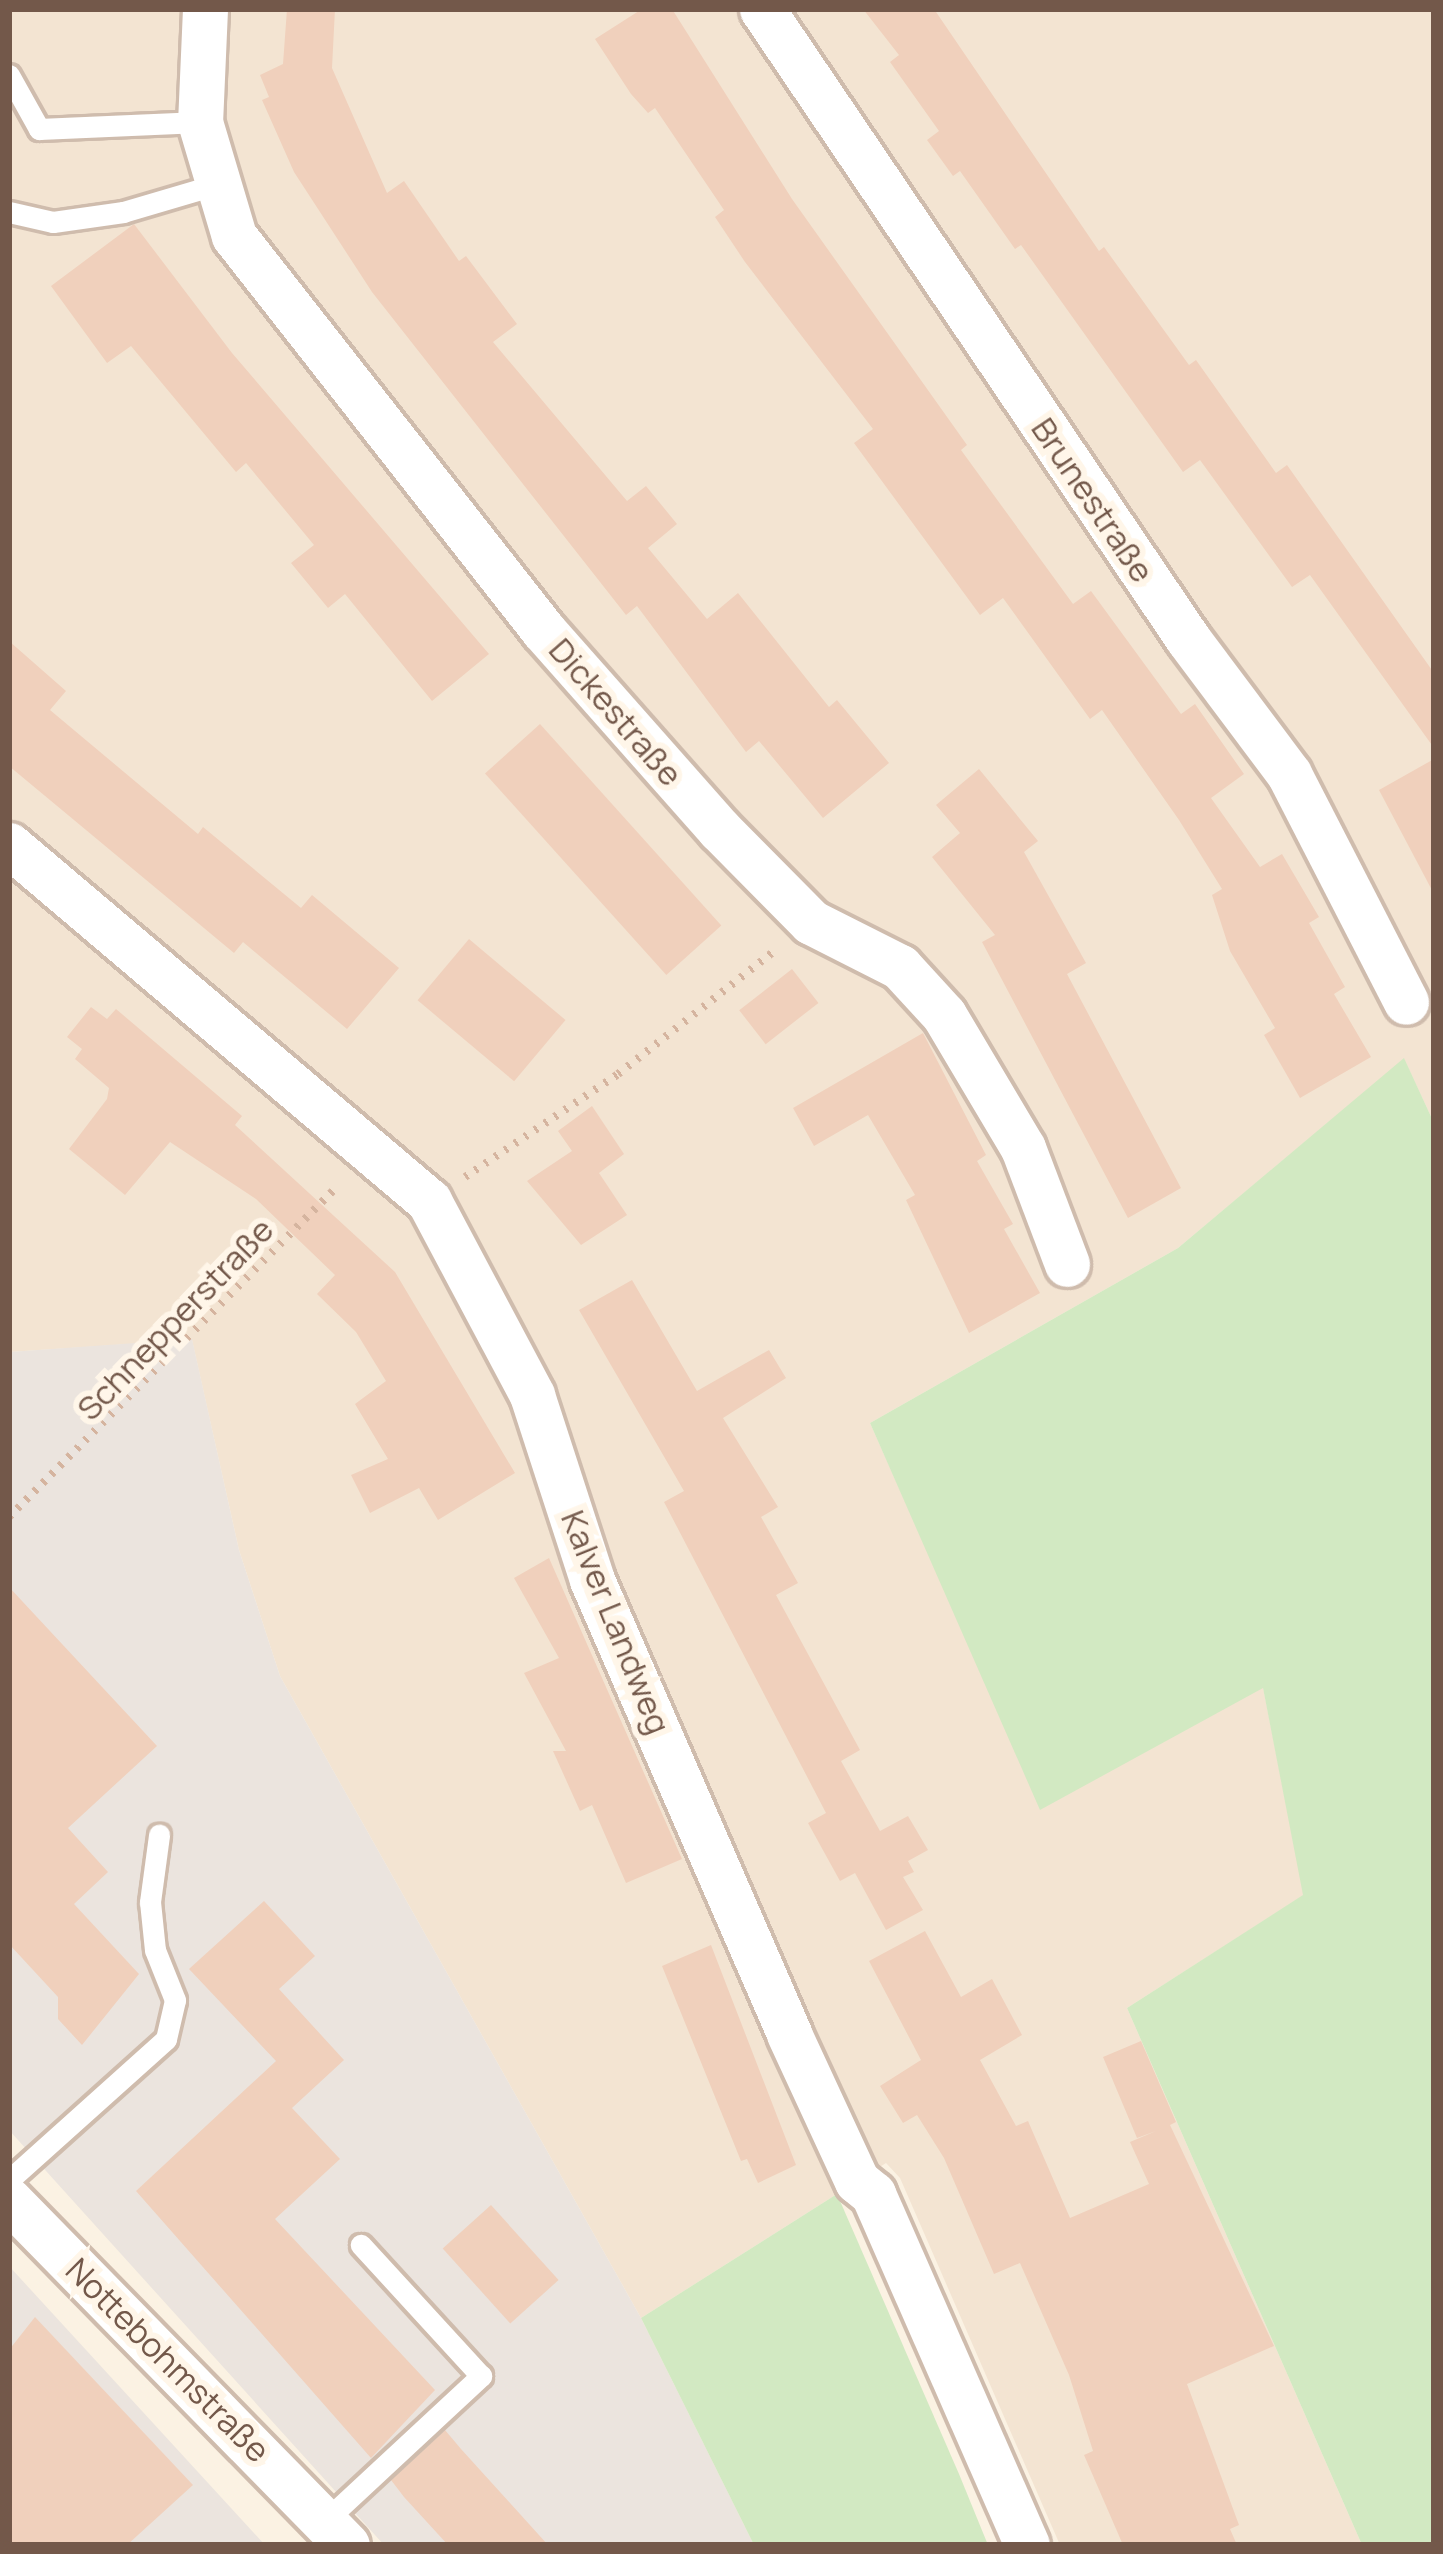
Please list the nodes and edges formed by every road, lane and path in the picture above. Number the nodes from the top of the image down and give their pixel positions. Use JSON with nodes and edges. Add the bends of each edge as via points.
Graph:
{"nodes":[{"id":1,"x":205,"y":9,"type":"edge"},
{"id":2,"x":762,"y":9,"type":"edge"},
{"id":3,"x":9,"y":75,"type":"edge"},
{"id":4,"x":200,"y":122,"type":"junction"},
{"id":5,"x":218,"y":184,"type":"junction"},
{"id":6,"x":9,"y":212,"type":"edge"},
{"id":7,"x":9,"y":845,"type":"edge"},
{"id":8,"x":811,"y":922,"type":"junction"},
{"id":9,"x":1406,"y":1002,"type":"dead end"},
{"id":10,"x":372,"y":1150,"type":"junction"},
{"id":11,"x":429,"y":1201,"type":"junction"},
{"id":12,"x":1067,"y":1264,"type":"dead end"},
{"id":13,"x":9,"y":1517,"type":"edge"},
{"id":14,"x":159,"y":1835,"type":"dead end"},
{"id":15,"x":9,"y":2180,"type":"edge"},
{"id":16,"x":9,"y":2200,"type":"edge"},
{"id":17,"x":361,"y":2245,"type":"dead end"},
{"id":18,"x":337,"y":2533,"type":"edge"},
{"id":19,"x":1027,"y":2545,"type":"edge"}],
"edges":[{"from":1,"to":4,"type":"street","name":"Dickestraße"},
{"from":2,"to":9,"type":"street","name":"Brunestraße","via":[[1288,774]]},
{"from":3,"to":4,"type":"lane","via":[[39,129]]},
{"from":4,"to":5,"type":"street","name":"Dickestraße"},
{"from":5,"to":6,"type":"lane","via":[[53,222]]},
{"from":5,"to":8,"type":"street","name":"Dickestraße","via":[[234,236],[543,630]]},
{"from":7,"to":10,"type":"street","name":"Kalver Landweg"},
{"from":8,"to":11,"type":"path","via":[[618,1074]]},
{"from":8,"to":12,"type":"street","name":"Dickestraße","via":[[900,967],[944,1015],[1023,1148]]},
{"from":10,"to":11,"type":"street","name":"Kalver Landweg"},
{"from":10,"to":13,"type":"path","name":"Schnepperstraße"},
{"from":11,"to":19,"type":"street","name":"Kalver Landweg","via":[[532,1396],[592,1580],[789,2034],[857,2181],[873,2194]]},
{"from":14,"to":15,"type":"lane","via":[[150,1903],[154,1951],[176,2000],[166,2039]]},
{"from":16,"to":18,"type":"street","name":"Nottebohmstraße"},
{"from":17,"to":18,"type":"lane","name":"Nottebohmstraße","via":[[481,2376]]}]}
